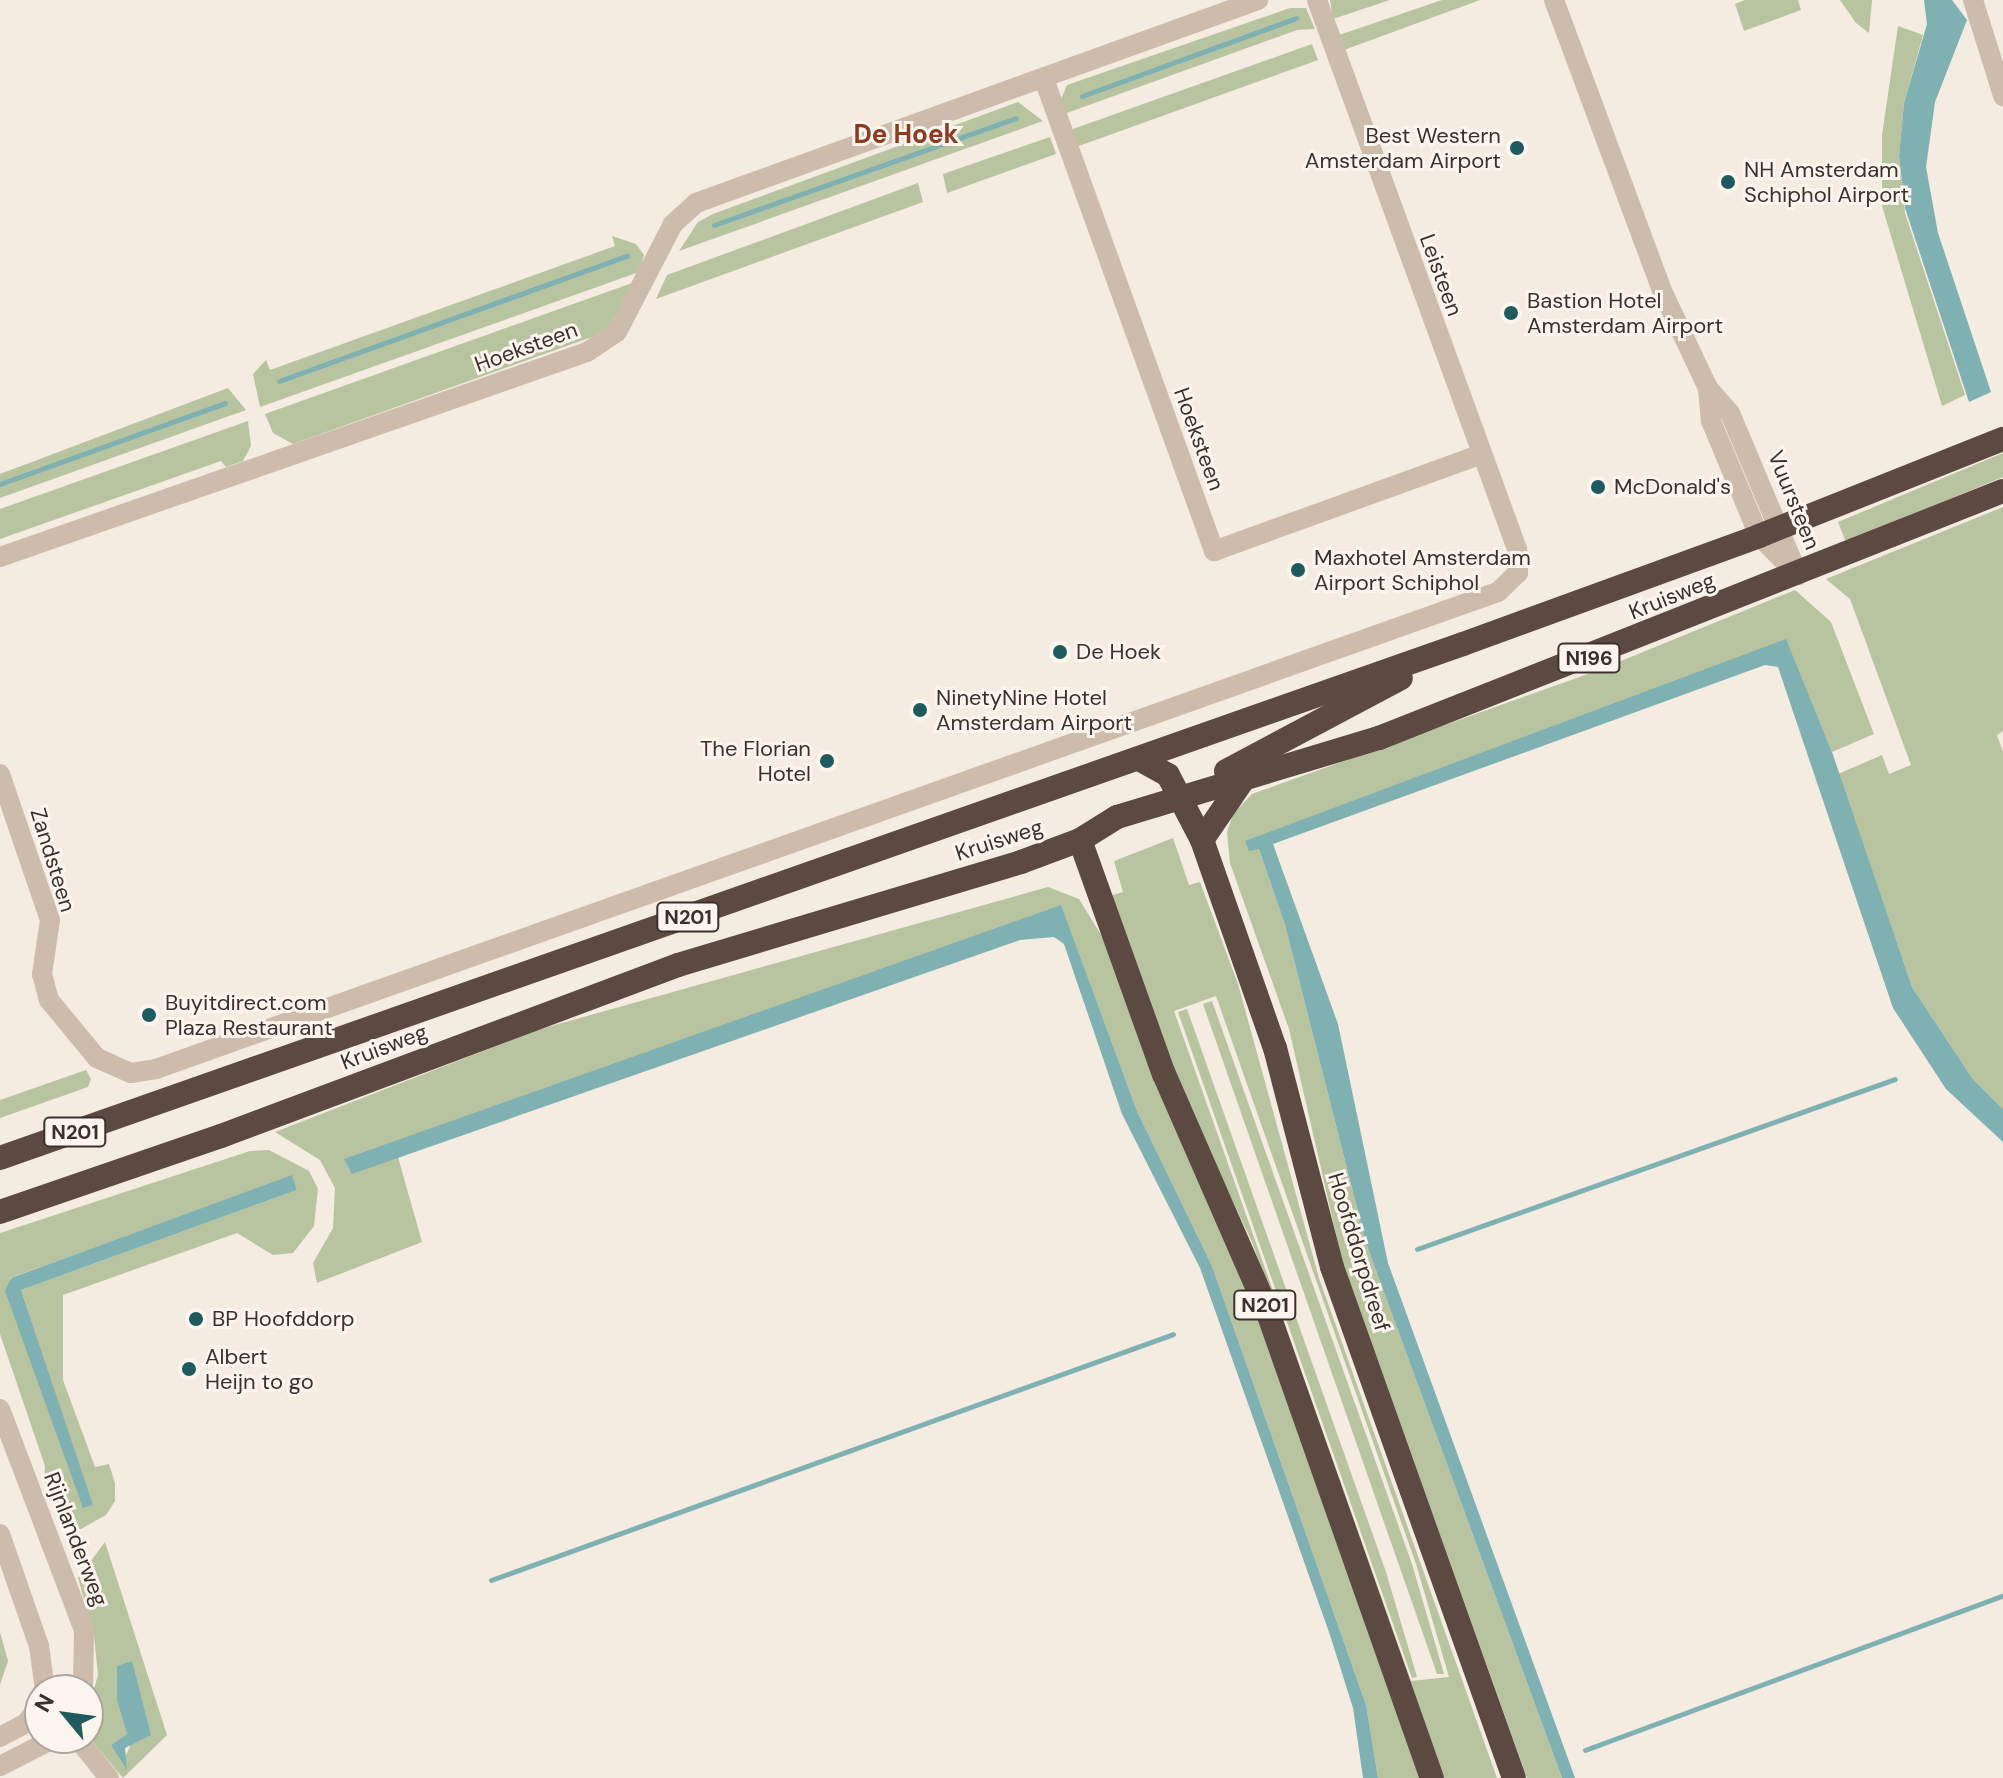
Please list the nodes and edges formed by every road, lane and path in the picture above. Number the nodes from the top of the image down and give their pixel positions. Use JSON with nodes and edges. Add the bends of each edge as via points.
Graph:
{"nodes":[{"id":1,"x":1258,"y":0,"type":"edge"},
{"id":2,"x":1317,"y":0,"type":"edge"},
{"id":3,"x":1554,"y":0,"type":"edge"},
{"id":4,"x":1973,"y":0,"type":"edge"},
{"id":5,"x":1044,"y":79,"type":"junction"},
{"id":6,"x":2003,"y":96,"type":"edge"},
{"id":7,"x":2003,"y":439,"type":"edge"},
{"id":8,"x":1479,"y":455,"type":"junction"},
{"id":9,"x":2003,"y":491,"type":"edge"},
{"id":10,"x":1770,"y":532,"type":"junction"},
{"id":11,"x":0,"y":557,"type":"edge"},
{"id":12,"x":1798,"y":575,"type":"junction"},
{"id":13,"x":1463,"y":644,"type":"junction"},
{"id":14,"x":1139,"y":759,"type":"junction"},
{"id":15,"x":0,"y":774,"type":"edge"},
{"id":16,"x":1245,"y":777,"type":"junction"},
{"id":17,"x":1180,"y":795,"type":"junction"},
{"id":18,"x":1080,"y":840,"type":"junction"},
{"id":19,"x":1202,"y":840,"type":"junction"},
{"id":20,"x":122,"y":1072,"type":"joint"},
{"id":21,"x":0,"y":1158,"type":"edge"},
{"id":22,"x":0,"y":1212,"type":"edge"},
{"id":23,"x":0,"y":1409,"type":"edge"},
{"id":24,"x":0,"y":1534,"type":"edge"},
{"id":25,"x":43,"y":1674,"type":"edge"},
{"id":26,"x":83,"y":1674,"type":"edge"},
{"id":27,"x":24,"y":1724,"type":"edge"},
{"id":28,"x":0,"y":1737,"type":"edge"},
{"id":29,"x":24,"y":1754,"type":"edge"},
{"id":30,"x":90,"y":1754,"type":"edge"},
{"id":31,"x":0,"y":1766,"type":"edge"},
{"id":32,"x":109,"y":1778,"type":"edge"},
{"id":33,"x":1432,"y":1778,"type":"edge"},
{"id":34,"x":1514,"y":1778,"type":"edge"}],
"edges":[{"from":1,"to":5,"type":"street","name":"Hoeksteen"},
{"from":2,"to":8,"type":"street","name":"Leisteen"},
{"from":3,"to":10,"type":"street","name":"Vuursteen","via":[[1664,295],[1708,388],[1730,413]]},
{"from":4,"to":6,"type":"street"},
{"from":5,"to":8,"type":"street","name":"Hoeksteen","via":[[1214,551]]},
{"from":5,"to":11,"type":"street","name":"Hoeksteen","via":[[696,203],[673,224],[617,332],[587,352]]},
{"from":7,"to":10,"type":"highway","name":"Kruisweg","number":"N196"},
{"from":8,"to":20,"type":"street","name":"Leisteen","via":[[1520,566],[1498,592],[156,1069]]},
{"from":9,"to":12,"type":"highway","name":"Kruisweg","number":"N196"},
{"from":10,"to":12,"type":"street","name":"Vuursteen"},
{"from":10,"to":13,"type":"highway","name":"Kruisweg","number":"N196"},
{"from":12,"to":16,"type":"highway","name":"Kruisweg","number":"N196","via":[[1379,738]]},
{"from":13,"to":14,"type":"highway","name":"Kruisweg","number":"N196"},
{"from":13,"to":17,"type":"highway","number":"N196"},
{"from":14,"to":17,"type":"highway","name":"Hoofddorpdreef","via":[[1159,766]]},
{"from":14,"to":21,"type":"highway","name":"Kruisweg","number":"N201"},
{"from":15,"to":20,"type":"street","name":"Zandsteen","via":[[50,920],[42,974],[49,1000],[97,1058]]},
{"from":16,"to":17,"type":"highway","name":"Kruisweg","number":"N196"},
{"from":16,"to":19,"type":"highway"},
{"from":17,"to":18,"type":"highway","name":"Kruisweg","number":"N196","via":[[1117,817]]},
{"from":17,"to":19,"type":"highway","name":"Hoofddorpdreef"},
{"from":18,"to":22,"type":"highway","name":"Kruisweg","number":"N201","via":[[678,965],[221,1136]]},
{"from":18,"to":33,"type":"highway","number":"N201","via":[[1164,1074],[1267,1310]]},
{"from":19,"to":34,"type":"highway","name":"Hoofddorpdreef","via":[[1275,1048],[1332,1267]]},
{"from":23,"to":26,"type":"street","name":"Rijnlanderweg","via":[[84,1630]]},
{"from":24,"to":25,"type":"street","via":[[39,1646]]},
{"from":27,"to":28,"type":"street"},
{"from":29,"to":31,"type":"street"},
{"from":30,"to":32,"type":"street"}]}
